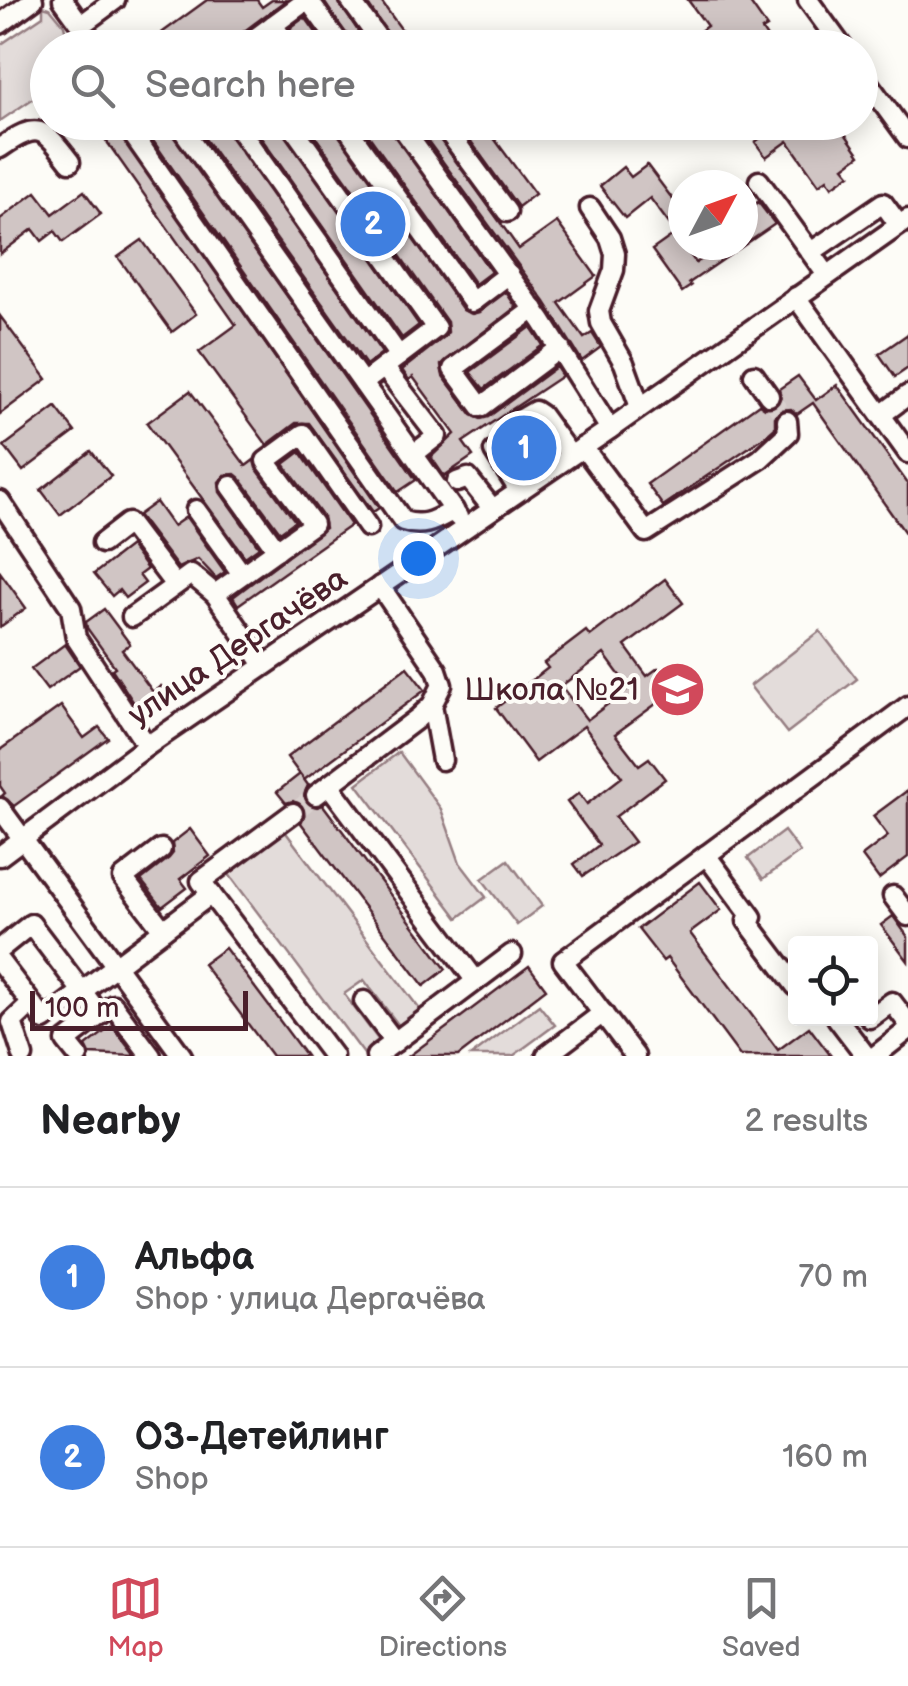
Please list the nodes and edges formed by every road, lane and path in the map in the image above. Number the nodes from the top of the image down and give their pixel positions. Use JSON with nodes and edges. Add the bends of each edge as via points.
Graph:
{"nodes":[{"id":1,"x":33,"y":0,"type":"edge"},
{"id":2,"x":63,"y":0,"type":"edge"},
{"id":3,"x":116,"y":0,"type":"edge"},
{"id":4,"x":308,"y":0,"type":"edge"},
{"id":5,"x":350,"y":0,"type":"edge"},
{"id":6,"x":808,"y":0,"type":"edge"},
{"id":7,"x":0,"y":24,"type":"edge"},
{"id":8,"x":273,"y":25,"type":"junction"},
{"id":9,"x":266,"y":30,"type":"edge"},
{"id":10,"x":277,"y":30,"type":"edge"},
{"id":11,"x":330,"y":30,"type":"edge"},
{"id":12,"x":372,"y":30,"type":"edge"},
{"id":13,"x":829,"y":30,"type":"edge"},
{"id":14,"x":878,"y":97,"type":"edge"},
{"id":15,"x":30,"y":131,"type":"edge"},
{"id":16,"x":908,"y":138,"type":"edge"},
{"id":17,"x":54,"y":140,"type":"edge"},
{"id":18,"x":137,"y":140,"type":"edge"},
{"id":19,"x":189,"y":140,"type":"edge"},
{"id":20,"x":246,"y":140,"type":"edge"},
{"id":21,"x":302,"y":140,"type":"edge"},
{"id":22,"x":356,"y":140,"type":"edge"},
{"id":23,"x":411,"y":140,"type":"edge"},
{"id":24,"x":453,"y":140,"type":"edge"},
{"id":25,"x":0,"y":148,"type":"edge"},
{"id":26,"x":70,"y":162,"type":"dead end"},
{"id":27,"x":759,"y":182,"type":"dead end"},
{"id":28,"x":590,"y":208,"type":"dead end"},
{"id":29,"x":507,"y":212,"type":"dead end"},
{"id":30,"x":904,"y":222,"type":"edge"},
{"id":31,"x":811,"y":252,"type":"junction"},
{"id":32,"x":509,"y":274,"type":"junction"},
{"id":33,"x":827,"y":275,"type":"junction"},
{"id":34,"x":796,"y":297,"type":"junction"},
{"id":35,"x":534,"y":309,"type":"junction"},
{"id":36,"x":560,"y":348,"type":"junction"},
{"id":37,"x":392,"y":361,"type":"junction"},
{"id":38,"x":754,"y":375,"type":"dead end"},
{"id":39,"x":363,"y":383,"type":"junction"},
{"id":40,"x":908,"y":395,"type":"edge"},
{"id":41,"x":769,"y":396,"type":"tunnel mouth"},
{"id":42,"x":640,"y":408,"type":"junction"},
{"id":43,"x":881,"y":415,"type":"junction"},
{"id":44,"x":787,"y":421,"type":"dead end"},
{"id":45,"x":610,"y":429,"type":"junction"},
{"id":46,"x":576,"y":451,"type":"junction"},
{"id":47,"x":908,"y":453,"type":"edge"},
{"id":48,"x":414,"y":454,"type":"junction"},
{"id":49,"x":457,"y":482,"type":"dead end"},
{"id":50,"x":231,"y":486,"type":"dead end"},
{"id":51,"x":518,"y":489,"type":"junction"},
{"id":52,"x":0,"y":502,"type":"edge"},
{"id":53,"x":492,"y":508,"type":"junction"},
{"id":54,"x":196,"y":510,"type":"dead end"},
{"id":55,"x":454,"y":510,"type":"junction"},
{"id":56,"x":465,"y":526,"type":"junction"},
{"id":57,"x":368,"y":527,"type":"dead end"},
{"id":58,"x":102,"y":543,"type":"dead end"},
{"id":59,"x":277,"y":550,"type":"junction"},
{"id":60,"x":242,"y":574,"type":"junction"},
{"id":61,"x":176,"y":585,"type":"junction"},
{"id":62,"x":380,"y":586,"type":"junction"},
{"id":63,"x":215,"y":594,"type":"junction"},
{"id":64,"x":132,"y":617,"type":"dead end"},
{"id":65,"x":264,"y":665,"type":"junction"},
{"id":66,"x":432,"y":704,"type":"junction"},
{"id":67,"x":906,"y":711,"type":"edge"},
{"id":68,"x":147,"y":746,"type":"junction"},
{"id":69,"x":442,"y":760,"type":"dead end"},
{"id":70,"x":0,"y":808,"type":"edge"},
{"id":71,"x":293,"y":812,"type":"tunnel mouth"},
{"id":72,"x":23,"y":839,"type":"junction"},
{"id":73,"x":162,"y":849,"type":"dead end"},
{"id":74,"x":706,"y":855,"type":"junction"},
{"id":75,"x":0,"y":856,"type":"edge"},
{"id":76,"x":211,"y":894,"type":"junction"},
{"id":77,"x":893,"y":896,"type":"dead end"},
{"id":78,"x":908,"y":916,"type":"edge"},
{"id":79,"x":163,"y":930,"type":"junction"},
{"id":80,"x":0,"y":949,"type":"edge"},
{"id":81,"x":512,"y":954,"type":"dead end"},
{"id":82,"x":0,"y":962,"type":"edge"},
{"id":83,"x":115,"y":966,"type":"junction"},
{"id":84,"x":788,"y":975,"type":"edge"},
{"id":85,"x":476,"y":981,"type":"junction"},
{"id":86,"x":82,"y":991,"type":"junction"},
{"id":87,"x":364,"y":1001,"type":"dead end"},
{"id":88,"x":32,"y":1004,"type":"junction"},
{"id":89,"x":878,"y":1012,"type":"edge"},
{"id":90,"x":603,"y":1013,"type":"junction"},
{"id":91,"x":100,"y":1015,"type":"junction"},
{"id":92,"x":843,"y":1026,"type":"edge"},
{"id":93,"x":860,"y":1026,"type":"edge"},
{"id":94,"x":907,"y":1031,"type":"edge"},
{"id":95,"x":849,"y":1034,"type":"junction"},
{"id":96,"x":394,"y":1042,"type":"junction"},
{"id":97,"x":23,"y":1056,"type":"edge"},
{"id":98,"x":78,"y":1056,"type":"edge"},
{"id":99,"x":151,"y":1056,"type":"edge"},
{"id":100,"x":182,"y":1056,"type":"edge"},
{"id":101,"x":333,"y":1056,"type":"edge"},
{"id":102,"x":376,"y":1056,"type":"edge"},
{"id":103,"x":546,"y":1056,"type":"edge"},
{"id":104,"x":635,"y":1056,"type":"edge"},
{"id":105,"x":866,"y":1056,"type":"edge"},
{"id":106,"x":875,"y":1056,"type":"edge"}],
"edges":[{"from":1,"to":7,"type":"street"},
{"from":2,"to":3,"type":"street","via":[[81,25]]},
{"from":4,"to":8,"type":"street"},
{"from":4,"to":11,"type":"street"},
{"from":5,"to":12,"type":"street"},
{"from":6,"to":13,"type":"street"},
{"from":8,"to":9,"type":"street"},
{"from":8,"to":10,"type":"street"},
{"from":14,"to":16,"type":"street"},
{"from":15,"to":25,"type":"street"},
{"from":17,"to":26,"type":"street"},
{"from":18,"to":55,"type":"street","via":[[404,521],[430,524]]},
{"from":19,"to":39,"type":"street"},
{"from":20,"to":37,"type":"street"},
{"from":21,"to":37,"type":"street","via":[[436,328]]},
{"from":22,"to":32,"type":"street","via":[[472,302]]},
{"from":23,"to":32,"type":"street"},
{"from":24,"to":29,"type":"street"},
{"from":27,"to":31,"type":"street"},
{"from":28,"to":42,"type":"street","via":[[615,254],[601,323]]},
{"from":30,"to":31,"type":"street","via":[[883,203]]},
{"from":30,"to":33,"type":"street","name":"улица Дергачёва"},
{"from":31,"to":33,"type":"street"},
{"from":32,"to":35,"type":"street"},
{"from":33,"to":34,"type":"street","name":"улица Дергачёва"},
{"from":34,"to":42,"type":"street","name":"улица Дергачёва"},
{"from":34,"to":43,"type":"street"},
{"from":35,"to":36,"type":"street"},
{"from":35,"to":36,"type":"street","via":[[454,369],[480,407]]},
{"from":36,"to":45,"type":"street"},
{"from":37,"to":39,"type":"street"},
{"from":37,"to":48,"type":"street","via":[[437,436]]},
{"from":38,"to":41,"type":"street"},
{"from":39,"to":48,"type":"street"},
{"from":40,"to":43,"type":"street"},
{"from":42,"to":45,"type":"street","name":"улица Дергачёва"},
{"from":43,"to":47,"type":"street"},
{"from":44,"to":46,"type":"street","via":[[788,433],[760,459],[646,532]]},
{"from":45,"to":46,"type":"street","name":"улица Дергачёва"},
{"from":46,"to":51,"type":"street","name":"улица Дергачёва"},
{"from":46,"to":51,"type":"street","via":[[547,436],[538,412],[528,412],[495,449]]},
{"from":48,"to":55,"type":"street"},
{"from":49,"to":53,"type":"street","via":[[468,478]]},
{"from":50,"to":59,"type":"street"},
{"from":51,"to":53,"type":"street","name":"улица Дергачёва"},
{"from":52,"to":68,"type":"street","via":[[72,608],[76,638]]},
{"from":53,"to":56,"type":"street","name":"улица Дергачёва"},
{"from":54,"to":60,"type":"street"},
{"from":55,"to":56,"type":"street"},
{"from":56,"to":62,"type":"street","name":"улица Дергачёва"},
{"from":57,"to":59,"type":"street","via":[[303,434],[266,461],[313,524]]},
{"from":58,"to":61,"type":"street","via":[[128,524]]},
{"from":59,"to":60,"type":"street"},
{"from":60,"to":63,"type":"street"},
{"from":61,"to":63,"type":"street","via":[[191,574]]},
{"from":61,"to":64,"type":"street"},
{"from":62,"to":65,"type":"street","name":"улица Дергачёва"},
{"from":62,"to":66,"type":"street","via":[[442,678]]},
{"from":63,"to":65,"type":"street"},
{"from":65,"to":68,"type":"street","name":"улица Дергачёва"},
{"from":66,"to":69,"type":"street"},
{"from":66,"to":85,"type":"street","via":[[322,790]]},
{"from":67,"to":74,"type":"street"},
{"from":68,"to":72,"type":"street","name":"улица Дергачёва"},
{"from":70,"to":72,"type":"street"},
{"from":71,"to":76,"type":"street","via":[[202,881]]},
{"from":72,"to":75,"type":"street","name":"улица Дергачёва"},
{"from":72,"to":83,"type":"street"},
{"from":73,"to":79,"type":"street","via":[[123,878]]},
{"from":74,"to":84,"type":"street"},
{"from":74,"to":90,"type":"street","via":[[563,961]]},
{"from":76,"to":79,"type":"street"},
{"from":76,"to":101,"type":"street"},
{"from":77,"to":78,"type":"street"},
{"from":79,"to":83,"type":"street"},
{"from":80,"to":86,"type":"street","via":[[31,924]]},
{"from":81,"to":85,"type":"street"},
{"from":82,"to":88,"type":"street"},
{"from":83,"to":86,"type":"street"},
{"from":83,"to":100,"type":"street"},
{"from":85,"to":96,"type":"street"},
{"from":86,"to":88,"type":"street","via":[[44,1020]]},
{"from":86,"to":91,"type":"street"},
{"from":87,"to":96,"type":"street"},
{"from":88,"to":97,"type":"street","via":[[12,1022]]},
{"from":89,"to":94,"type":"street","via":[[892,1002]]},
{"from":90,"to":103,"type":"street"},
{"from":90,"to":104,"type":"street"},
{"from":91,"to":98,"type":"street","via":[[66,1040]]},
{"from":91,"to":99,"type":"street","via":[[113,1006]]},
{"from":92,"to":95,"type":"street"},
{"from":93,"to":95,"type":"street"},
{"from":94,"to":106,"type":"street"},
{"from":95,"to":105,"type":"street"},
{"from":96,"to":102,"type":"street"}]}
